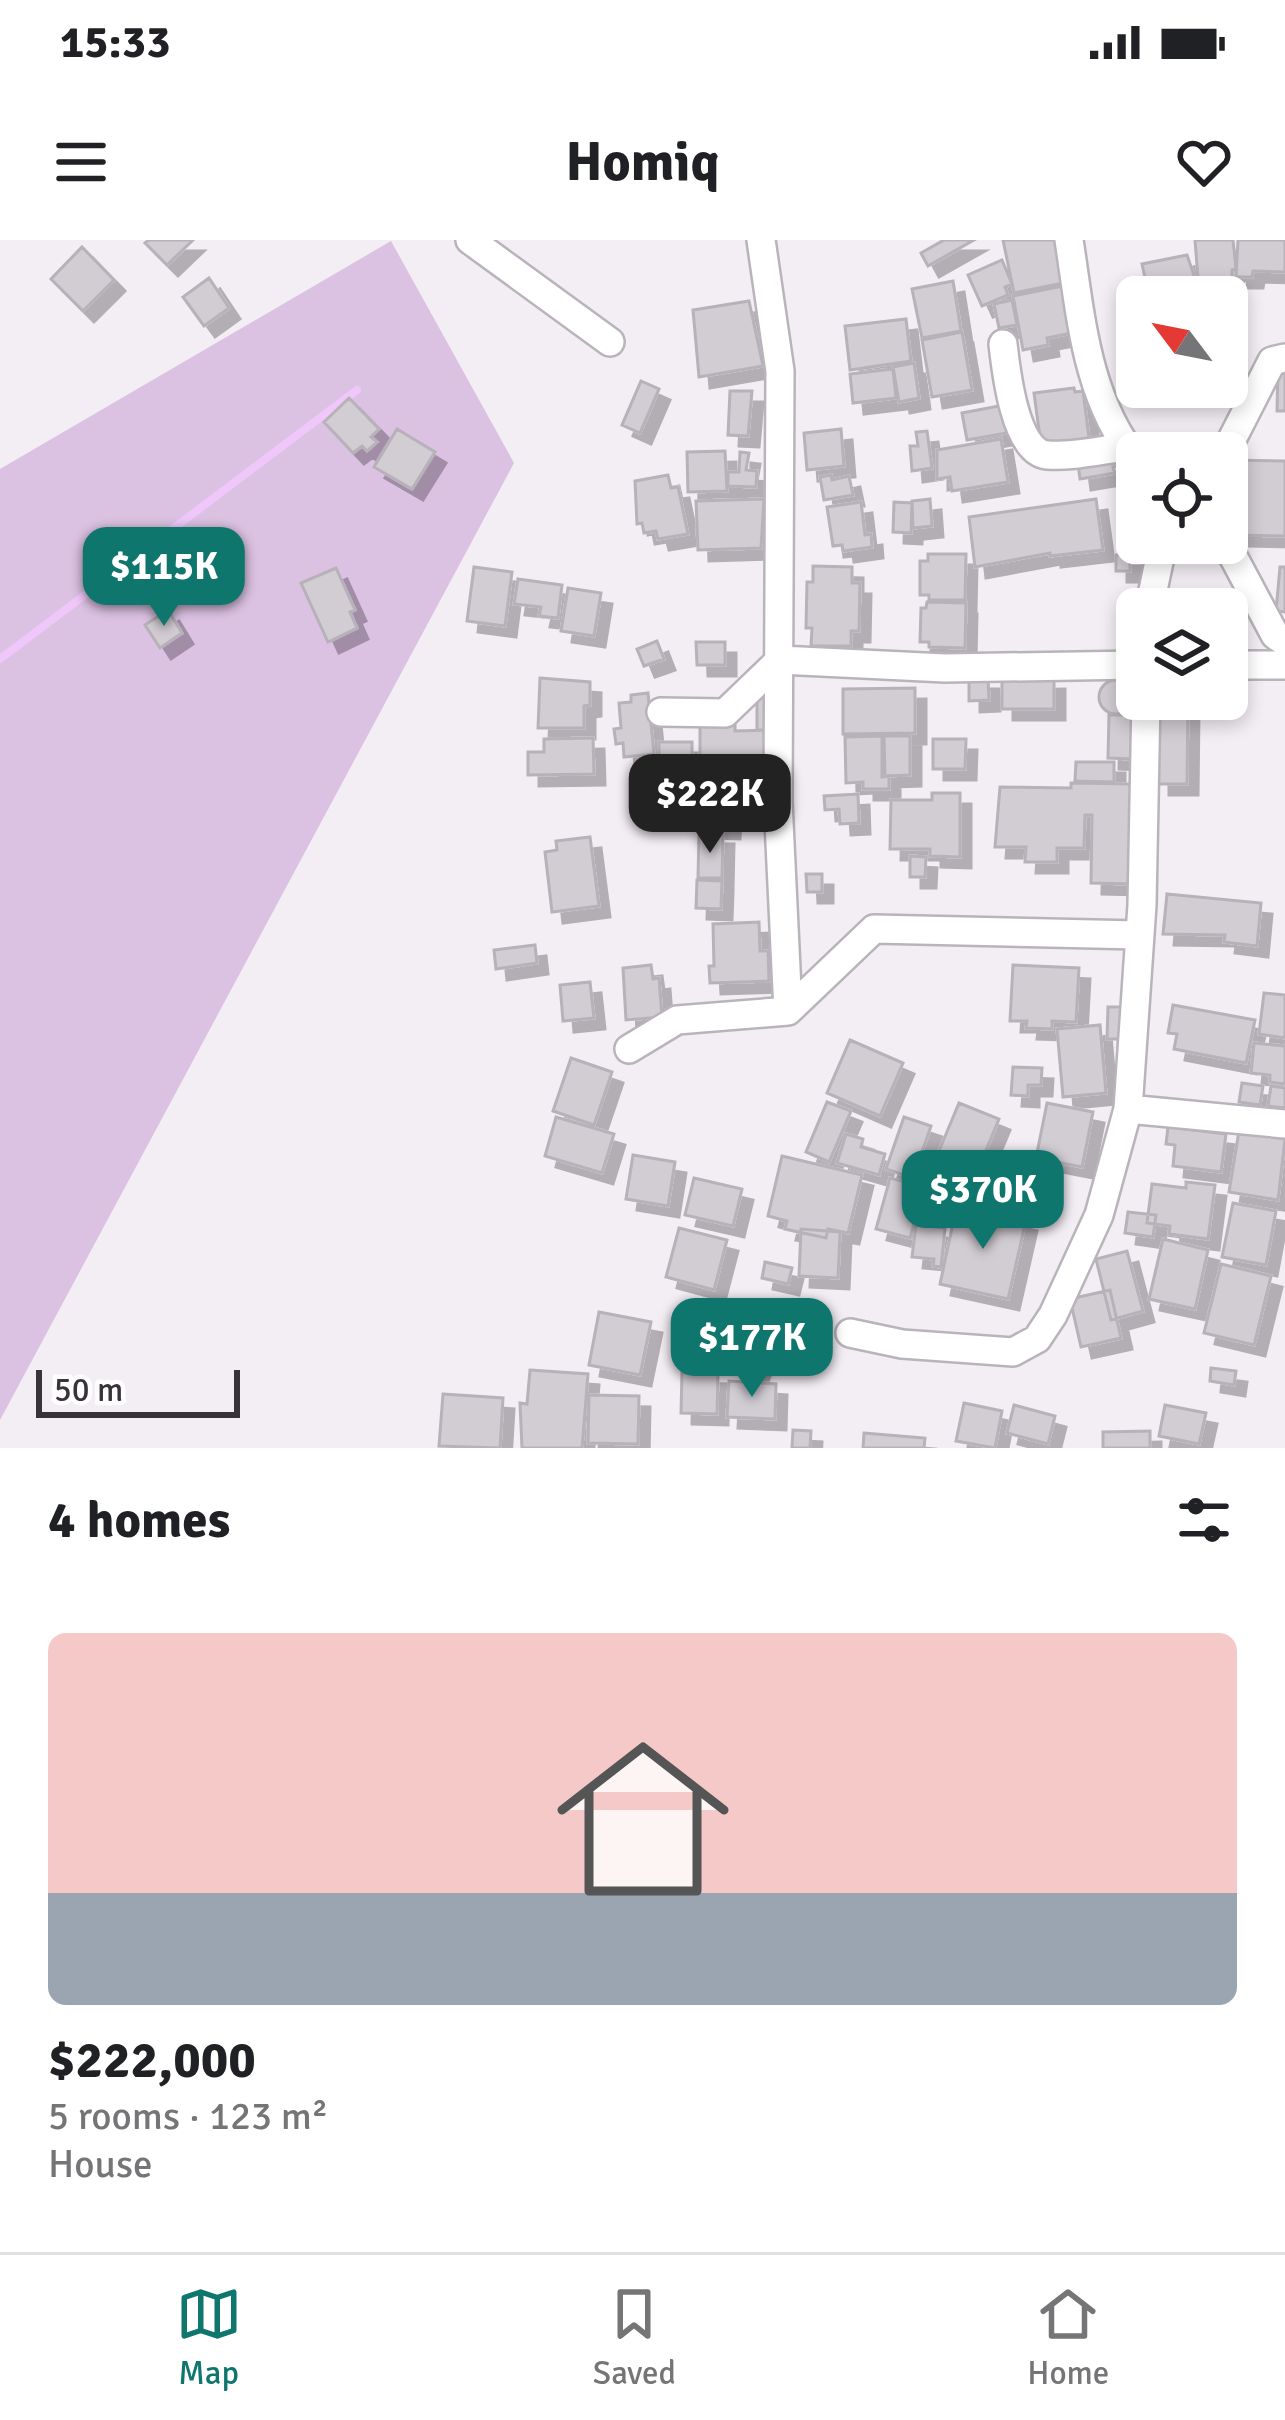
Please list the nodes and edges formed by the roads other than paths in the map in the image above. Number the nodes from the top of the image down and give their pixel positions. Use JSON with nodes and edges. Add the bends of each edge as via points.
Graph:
{"nodes":[{"id":1,"x":470,"y":240,"type":"edge"},
{"id":2,"x":761,"y":240,"type":"edge"},
{"id":3,"x":1069,"y":240,"type":"edge"},
{"id":4,"x":610,"y":342,"type":"dead end"},
{"id":5,"x":1004,"y":344,"type":"dead end"},
{"id":6,"x":1285,"y":358,"type":"edge"},
{"id":7,"x":1118,"y":432,"type":"edge"},
{"id":8,"x":1235,"y":432,"type":"edge"},
{"id":9,"x":1116,"y":454,"type":"edge"},
{"id":10,"x":1237,"y":564,"type":"edge"},
{"id":11,"x":1285,"y":642,"type":"edge"},
{"id":12,"x":780,"y":660,"type":"junction"},
{"id":13,"x":1116,"y":665,"type":"edge"},
{"id":14,"x":1248,"y":665,"type":"edge"},
{"id":15,"x":1285,"y":665,"type":"edge"},
{"id":16,"x":661,"y":712,"type":"dead end"},
{"id":17,"x":1146,"y":720,"type":"edge"},
{"id":18,"x":1139,"y":935,"type":"junction"},
{"id":19,"x":788,"y":1011,"type":"junction"},
{"id":20,"x":629,"y":1049,"type":"dead end"},
{"id":21,"x":1129,"y":1109,"type":"junction"},
{"id":22,"x":1285,"y":1124,"type":"edge"},
{"id":23,"x":850,"y":1333,"type":"dead end"}],
"edges":[{"from":1,"to":4,"type":"street"},
{"from":2,"to":12,"type":"street","via":[[780,371]]},
{"from":3,"to":7,"type":"street","via":[[1088,361]]},
{"from":5,"to":9,"type":"street","via":[[1028,446],[1043,455]]},
{"from":6,"to":8,"type":"street","via":[[1272,361]]},
{"from":10,"to":11,"type":"street"},
{"from":12,"to":13,"type":"street"},
{"from":12,"to":16,"type":"street","via":[[725,713]]},
{"from":12,"to":19,"type":"street"},
{"from":14,"to":15,"type":"street"},
{"from":17,"to":18,"type":"street"},
{"from":18,"to":19,"type":"street","via":[[874,929]]},
{"from":18,"to":21,"type":"street"},
{"from":19,"to":20,"type":"street","via":[[677,1020]]},
{"from":21,"to":22,"type":"street"},
{"from":21,"to":23,"type":"street","via":[[1100,1215],[1037,1339],[1013,1352]]}]}
